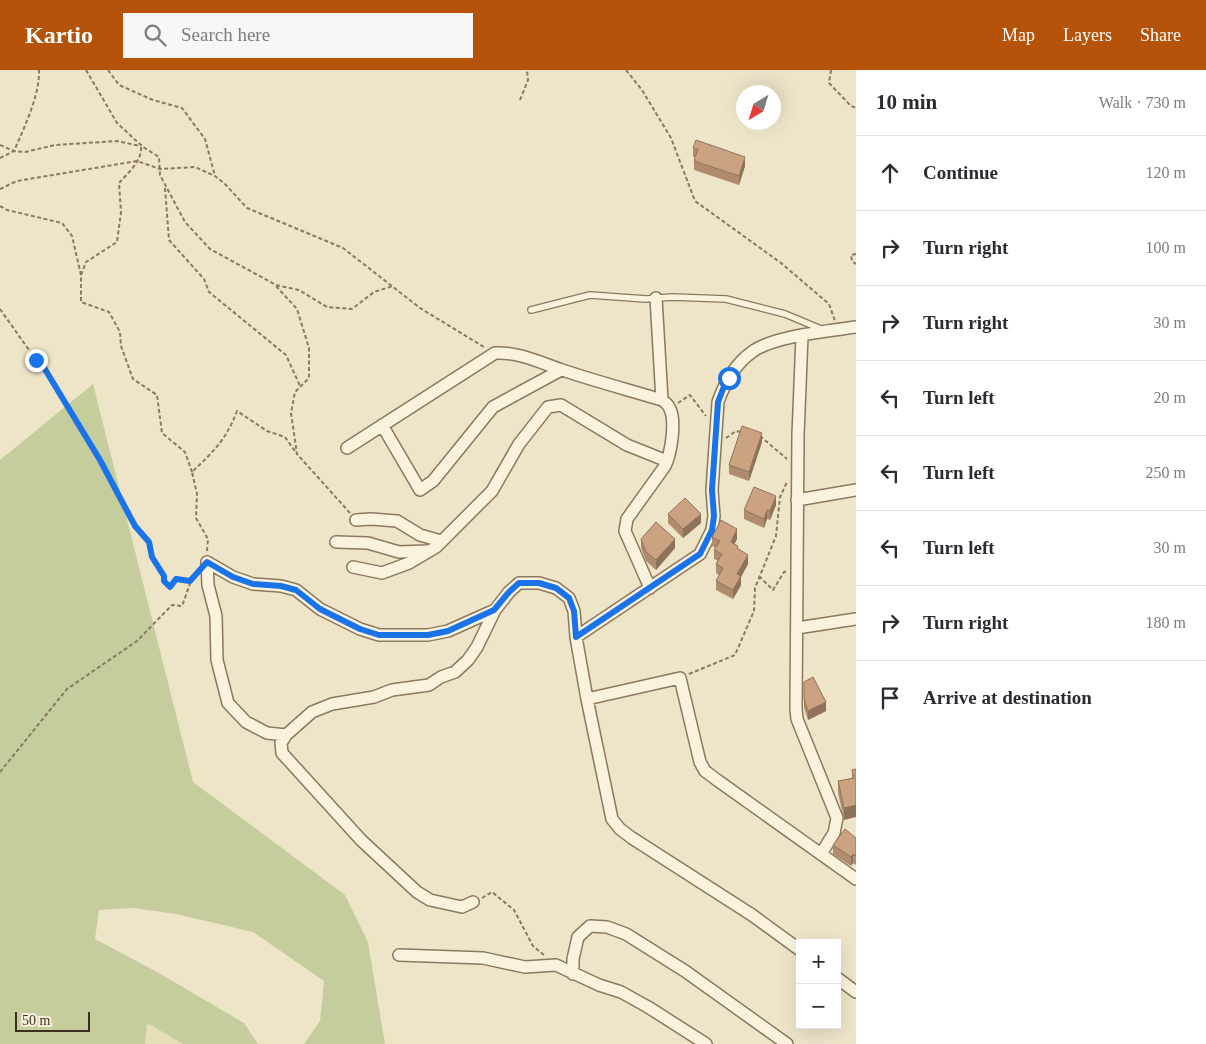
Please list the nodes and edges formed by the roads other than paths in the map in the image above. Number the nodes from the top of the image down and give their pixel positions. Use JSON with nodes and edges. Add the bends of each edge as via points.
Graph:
{"nodes":[{"id":1,"x":656,"y":298,"type":"junction"},
{"id":2,"x":531,"y":310,"type":"dead end"},
{"id":3,"x":856,"y":327,"type":"edge"},
{"id":4,"x":833,"y":331,"type":"junction"},
{"id":5,"x":856,"y":333,"type":"edge"},
{"id":6,"x":802,"y":336,"type":"junction"},
{"id":7,"x":561,"y":370,"type":"junction"},
{"id":8,"x":662,"y":400,"type":"junction"},
{"id":9,"x":382,"y":425,"type":"junction"},
{"id":10,"x":347,"y":448,"type":"dead end"},
{"id":11,"x":668,"y":461,"type":"junction"},
{"id":12,"x":856,"y":490,"type":"edge"},
{"id":13,"x":797,"y":500,"type":"junction"},
{"id":14,"x":356,"y":520,"type":"road end"},
{"id":15,"x":336,"y":542,"type":"dead end"},
{"id":16,"x":441,"y":542,"type":"junction"},
{"id":17,"x":428,"y":551,"type":"junction"},
{"id":18,"x":353,"y":567,"type":"dead end"},
{"id":19,"x":650,"y":588,"type":"junction"},
{"id":20,"x":494,"y":610,"type":"junction"},
{"id":21,"x":856,"y":618,"type":"edge"},
{"id":22,"x":797,"y":628,"type":"junction"},
{"id":23,"x":576,"y":637,"type":"junction"},
{"id":24,"x":587,"y":699,"type":"junction"},
{"id":25,"x":286,"y":735,"type":"junction"},
{"id":26,"x":821,"y":854,"type":"junction"},
{"id":27,"x":856,"y":879,"type":"edge"},
{"id":28,"x":473,"y":902,"type":"road end"},
{"id":29,"x":796,"y":947,"type":"edge"},
{"id":30,"x":399,"y":955,"type":"dead end"},
{"id":31,"x":573,"y":974,"type":"junction"},
{"id":32,"x":841,"y":981,"type":"edge"},
{"id":33,"x":856,"y":992,"type":"edge"},
{"id":34,"x":706,"y":1044,"type":"edge"},
{"id":35,"x":788,"y":1044,"type":"edge"}],
"edges":[{"from":1,"to":2,"type":"lane","via":[[590,295]]},
{"from":1,"to":4,"type":"lane","via":[[726,299],[785,314]]},
{"from":1,"to":8,"type":"street"},
{"from":3,"to":4,"type":"street"},
{"from":3,"to":5,"type":"street"},
{"from":4,"to":6,"type":"street"},
{"from":6,"to":13,"type":"street"},
{"from":6,"to":19,"type":"street","via":[[784,338],[754,350],[740,362],[723,389],[718,402],[712,530],[700,554]]},
{"from":7,"to":8,"type":"street"},
{"from":7,"to":9,"type":"street","via":[[520,355],[495,353]]},
{"from":7,"to":9,"type":"street","via":[[493,407],[433,481],[420,490]]},
{"from":8,"to":11,"type":"street","via":[[670,409],[673,423]]},
{"from":9,"to":10,"type":"street"},
{"from":11,"to":16,"type":"street","via":[[627,445],[560,405],[548,407],[519,444],[492,491]]},
{"from":11,"to":19,"type":"street","via":[[627,519],[625,532]]},
{"from":12,"to":13,"type":"street"},
{"from":13,"to":22,"type":"street"},
{"from":14,"to":16,"type":"street","via":[[397,521],[420,535]]},
{"from":15,"to":17,"type":"street","via":[[368,543],[399,552]]},
{"from":16,"to":17,"type":"street"},
{"from":17,"to":18,"type":"street","via":[[382,573]]},
{"from":19,"to":23,"type":"street"},
{"from":20,"to":23,"type":"street","via":[[519,583],[539,583],[556,588],[569,598],[574,611]]},
{"from":20,"to":25,"type":"street","via":[[477,647],[455,672],[429,685],[332,704],[312,712]]},
{"from":20,"to":25,"type":"street","via":[[448,631],[428,635],[379,635],[320,609],[296,590],[253,584],[207,562],[208,585],[216,616],[217,660],[228,703],[246,722],[267,733]]},
{"from":21,"to":22,"type":"street"},
{"from":22,"to":26,"type":"street","via":[[797,720],[837,818],[834,833]]},
{"from":23,"to":24,"type":"street"},
{"from":24,"to":26,"type":"street","via":[[680,678],[700,762],[706,770]]},
{"from":24,"to":29,"type":"street","via":[[612,819],[620,829]]},
{"from":25,"to":28,"type":"street","via":[[281,743],[282,753],[362,840],[417,892],[430,900],[462,906]]},
{"from":26,"to":27,"type":"street"},
{"from":30,"to":31,"type":"street","via":[[483,958],[525,967],[556,965]]},
{"from":31,"to":34,"type":"street","via":[[621,992]]},
{"from":31,"to":35,"type":"street","via":[[578,937],[590,926],[607,927],[626,934],[685,971]]},
{"from":32,"to":33,"type":"street"}]}
